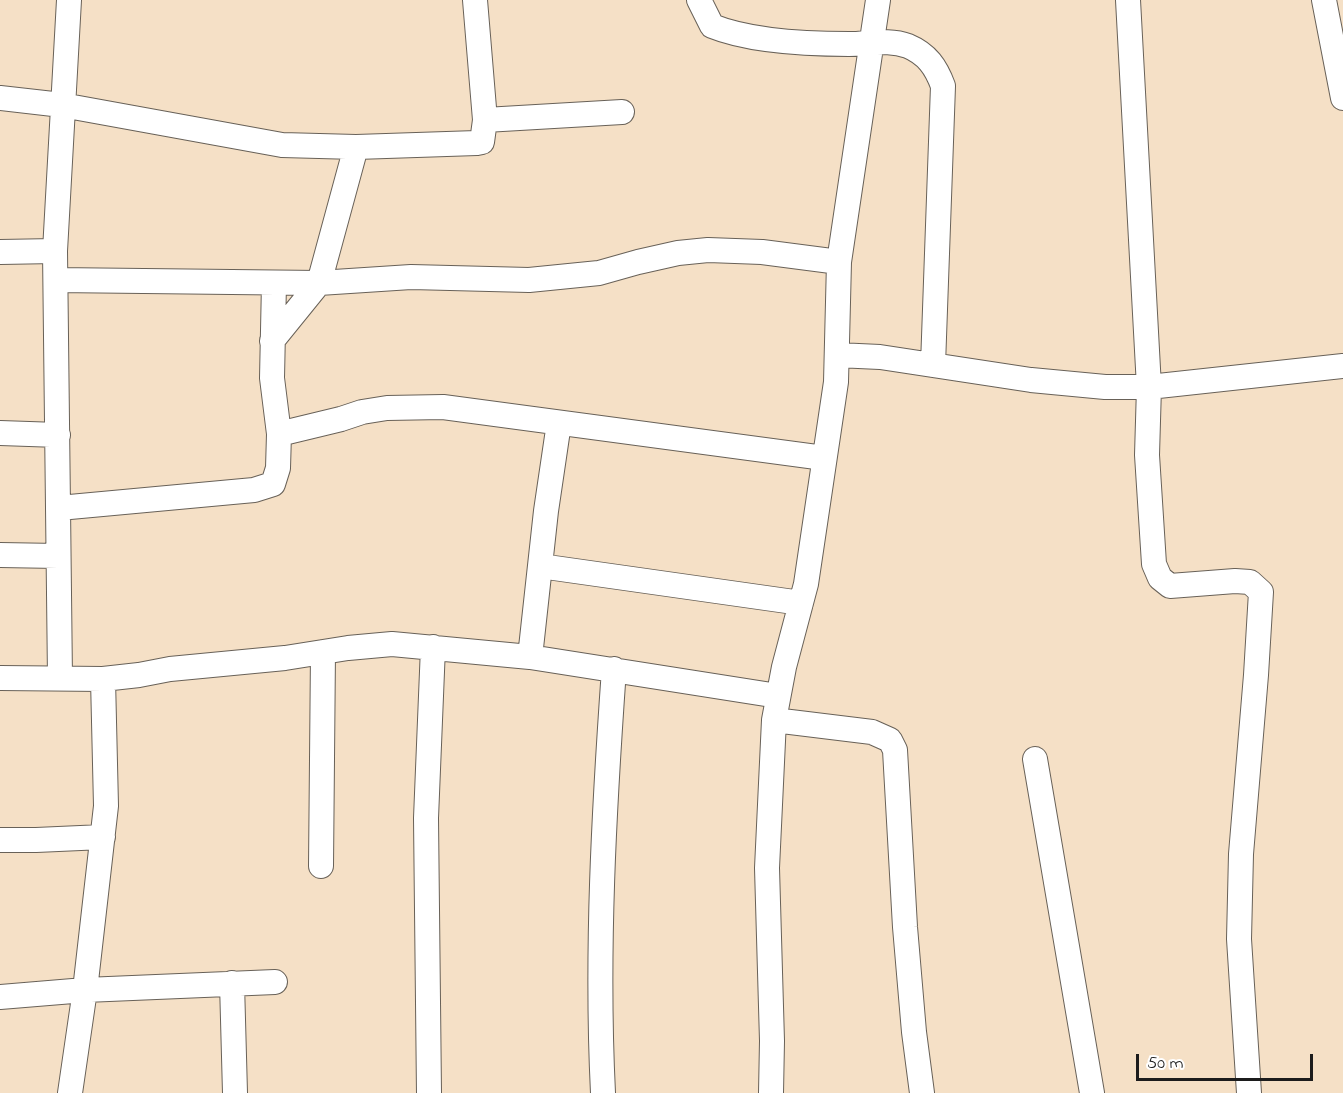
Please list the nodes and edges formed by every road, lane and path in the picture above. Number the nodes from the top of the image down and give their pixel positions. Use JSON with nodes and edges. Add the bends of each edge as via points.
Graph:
{"nodes":[{"id":1,"x":69,"y":0,"type":"edge"},
{"id":2,"x":476,"y":0,"type":"edge"},
{"id":3,"x":699,"y":0,"type":"edge"},
{"id":4,"x":878,"y":0,"type":"edge"},
{"id":5,"x":1128,"y":0,"type":"edge"},
{"id":6,"x":1324,"y":0,"type":"edge"},
{"id":7,"x":872,"y":44,"type":"junction"},
{"id":8,"x":0,"y":98,"type":"edge"},
{"id":9,"x":1343,"y":98,"type":"edge"},
{"id":10,"x":62,"y":105,"type":"junction"},
{"id":11,"x":622,"y":112,"type":"dead end"},
{"id":12,"x":485,"y":120,"type":"junction"},
{"id":13,"x":356,"y":147,"type":"junction"},
{"id":14,"x":55,"y":251,"type":"junction"},
{"id":15,"x":0,"y":252,"type":"edge"},
{"id":16,"x":839,"y":262,"type":"junction"},
{"id":17,"x":56,"y":280,"type":"junction"},
{"id":18,"x":274,"y":283,"type":"junction"},
{"id":19,"x":319,"y":283,"type":"junction"},
{"id":20,"x":272,"y":341,"type":"junction"},
{"id":21,"x":837,"y":355,"type":"junction"},
{"id":22,"x":933,"y":364,"type":"junction"},
{"id":23,"x":1343,"y":366,"type":"edge"},
{"id":24,"x":1149,"y":387,"type":"junction"},
{"id":25,"x":559,"y":423,"type":"junction"},
{"id":26,"x":0,"y":433,"type":"edge"},
{"id":27,"x":279,"y":434,"type":"junction"},
{"id":28,"x":58,"y":435,"type":"junction"},
{"id":29,"x":824,"y":458,"type":"junction"},
{"id":30,"x":58,"y":508,"type":"junction"},
{"id":31,"x":0,"y":555,"type":"edge"},
{"id":32,"x":58,"y":556,"type":"junction"},
{"id":33,"x":540,"y":566,"type":"junction"},
{"id":34,"x":801,"y":603,"type":"junction"},
{"id":35,"x":433,"y":647,"type":"junction"},
{"id":36,"x":323,"y":652,"type":"junction"},
{"id":37,"x":530,"y":657,"type":"junction"},
{"id":38,"x":614,"y":669,"type":"junction"},
{"id":39,"x":0,"y":678,"type":"edge"},
{"id":40,"x":60,"y":678,"type":"junction"},
{"id":41,"x":104,"y":679,"type":"junction"},
{"id":42,"x":778,"y":696,"type":"junction"},
{"id":43,"x":774,"y":720,"type":"junction"},
{"id":44,"x":1035,"y":759,"type":"dead end"},
{"id":45,"x":103,"y":837,"type":"junction"},
{"id":46,"x":0,"y":840,"type":"edge"},
{"id":47,"x":321,"y":866,"type":"dead end"},
{"id":48,"x":275,"y":982,"type":"dead end"},
{"id":49,"x":232,"y":983,"type":"junction"},
{"id":50,"x":85,"y":990,"type":"junction"},
{"id":51,"x":0,"y":996,"type":"edge"},
{"id":52,"x":70,"y":1093,"type":"edge"},
{"id":53,"x":235,"y":1093,"type":"edge"},
{"id":54,"x":429,"y":1093,"type":"edge"},
{"id":55,"x":603,"y":1093,"type":"edge"},
{"id":56,"x":771,"y":1093,"type":"edge"},
{"id":57,"x":922,"y":1093,"type":"edge"},
{"id":58,"x":1092,"y":1093,"type":"edge"},
{"id":59,"x":1249,"y":1093,"type":"edge"}],
"edges":[{"from":1,"to":10,"type":"street"},
{"from":2,"to":12,"type":"street"},
{"from":3,"to":7,"type":"street","via":[[712,26],[731,34]]},
{"from":4,"to":7,"type":"street"},
{"from":5,"to":24,"type":"street"},
{"from":6,"to":9,"type":"street"},
{"from":7,"to":16,"type":"street"},
{"from":7,"to":22,"type":"street","via":[[891,41],[925,55],[943,86]]},
{"from":8,"to":10,"type":"street"},
{"from":10,"to":13,"type":"street","via":[[282,145]]},
{"from":10,"to":14,"type":"street"},
{"from":11,"to":12,"type":"street"},
{"from":12,"to":13,"type":"street","via":[[484,136],[477,143]]},
{"from":13,"to":19,"type":"street"},
{"from":14,"to":15,"type":"street"},
{"from":14,"to":17,"type":"street"},
{"from":16,"to":19,"type":"street","via":[[708,250],[678,253],[599,273],[529,280],[411,277]]},
{"from":16,"to":21,"type":"street"},
{"from":17,"to":18,"type":"street"},
{"from":17,"to":28,"type":"street"},
{"from":18,"to":19,"type":"street"},
{"from":18,"to":20,"type":"street"},
{"from":19,"to":20,"type":"street"},
{"from":20,"to":27,"type":"street"},
{"from":21,"to":22,"type":"street"},
{"from":21,"to":29,"type":"street"},
{"from":22,"to":24,"type":"street","via":[[1031,381]]},
{"from":23,"to":24,"type":"street"},
{"from":24,"to":59,"type":"street","via":[[1147,455],[1154,564],[1160,578],[1170,586],[1250,582],[1261,592],[1240,854],[1239,939]]},
{"from":25,"to":27,"type":"street","via":[[443,407],[387,408]]},
{"from":25,"to":29,"type":"street"},
{"from":25,"to":33,"type":"street"},
{"from":26,"to":28,"type":"street"},
{"from":27,"to":30,"type":"street","via":[[278,468],[273,484],[254,490]]},
{"from":28,"to":30,"type":"street"},
{"from":29,"to":34,"type":"street"},
{"from":30,"to":32,"type":"street"},
{"from":31,"to":32,"type":"street"},
{"from":32,"to":40,"type":"street"},
{"from":33,"to":34,"type":"street"},
{"from":33,"to":37,"type":"street"},
{"from":34,"to":42,"type":"street"},
{"from":35,"to":36,"type":"street","via":[[392,644]]},
{"from":35,"to":37,"type":"street"},
{"from":35,"to":54,"type":"street","via":[[426,818]]},
{"from":36,"to":41,"type":"street"},
{"from":36,"to":47,"type":"street"},
{"from":37,"to":38,"type":"street"},
{"from":38,"to":42,"type":"street"},
{"from":38,"to":55,"type":"street","via":[[602,895]]},
{"from":39,"to":40,"type":"street"},
{"from":40,"to":41,"type":"street"},
{"from":41,"to":45,"type":"street"},
{"from":42,"to":43,"type":"street"},
{"from":43,"to":56,"type":"street","via":[[767,868]]},
{"from":43,"to":57,"type":"street","via":[[872,732],[890,740],[895,750],[905,927]]},
{"from":44,"to":58,"type":"street"},
{"from":45,"to":46,"type":"street"},
{"from":45,"to":50,"type":"street"},
{"from":48,"to":49,"type":"street"},
{"from":49,"to":50,"type":"street"},
{"from":49,"to":53,"type":"street"},
{"from":50,"to":51,"type":"street"},
{"from":50,"to":52,"type":"street"}]}
